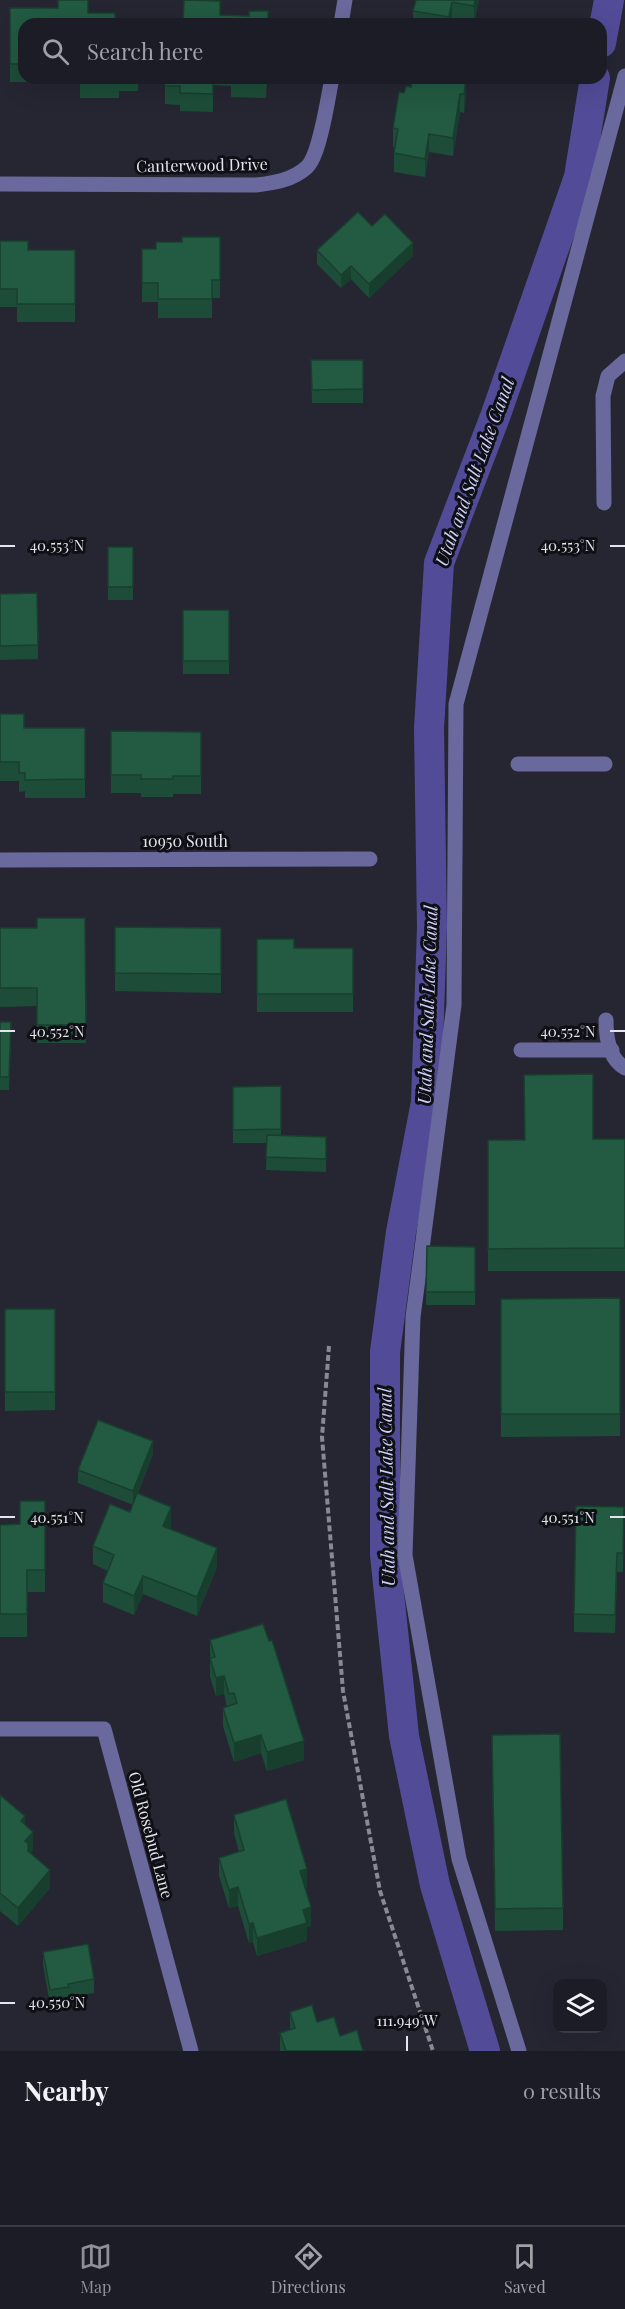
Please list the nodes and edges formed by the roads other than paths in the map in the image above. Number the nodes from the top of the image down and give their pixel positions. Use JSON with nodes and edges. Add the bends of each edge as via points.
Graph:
{"nodes":[{"id":1,"x":345,"y":0,"type":"edge"},
{"id":2,"x":342,"y":18,"type":"edge"},
{"id":3,"x":625,"y":76,"type":"edge"},
{"id":4,"x":331,"y":84,"type":"edge"},
{"id":5,"x":0,"y":184,"type":"edge"},
{"id":6,"x":625,"y":361,"type":"edge"},
{"id":7,"x":604,"y":503,"type":"dead end"},
{"id":8,"x":518,"y":764,"type":"dead end"},
{"id":9,"x":605,"y":764,"type":"dead end"},
{"id":10,"x":370,"y":859,"type":"dead end"},
{"id":11,"x":0,"y":860,"type":"edge"},
{"id":12,"x":606,"y":1020,"type":"dead end"},
{"id":13,"x":521,"y":1050,"type":"dead end"},
{"id":14,"x":612,"y":1050,"type":"junction"},
{"id":15,"x":625,"y":1068,"type":"edge"},
{"id":16,"x":0,"y":1729,"type":"edge"},
{"id":17,"x":191,"y":2051,"type":"edge"},
{"id":18,"x":519,"y":2051,"type":"edge"}],
"edges":[{"from":1,"to":2,"type":"street"},
{"from":3,"to":18,"type":"street","via":[[456,704],[454,1005],[414,1317],[405,1555],[459,1859]]},
{"from":4,"to":5,"type":"street","name":"Canterwood Drive","via":[[309,166],[284,181],[256,185]]},
{"from":6,"to":7,"type":"street","via":[[608,376],[603,396]]},
{"from":8,"to":9,"type":"street"},
{"from":10,"to":11,"type":"street","name":"10950 South"},
{"from":12,"to":14,"type":"street","via":[[606,1038]]},
{"from":13,"to":14,"type":"street"},
{"from":14,"to":15,"type":"street","via":[[619,1065]]},
{"from":16,"to":17,"type":"street","name":"Old Rosebud Lane","via":[[104,1729]]}]}
